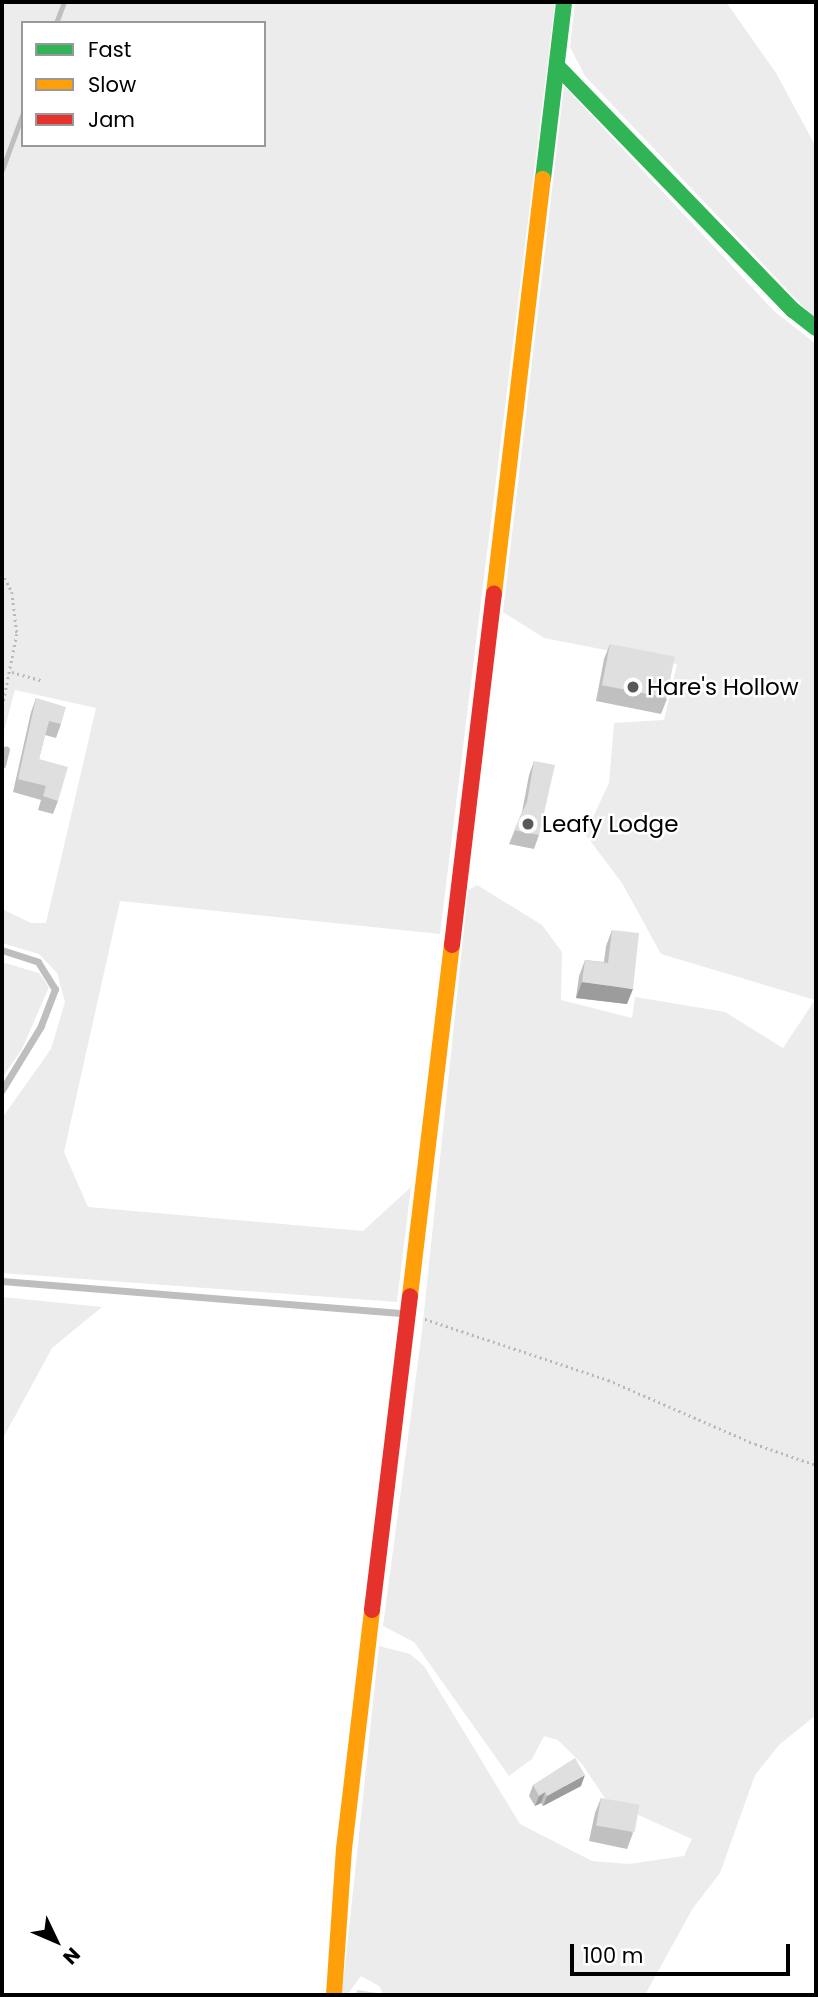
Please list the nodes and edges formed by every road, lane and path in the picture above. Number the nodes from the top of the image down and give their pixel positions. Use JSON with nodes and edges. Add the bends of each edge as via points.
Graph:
{"nodes":[{"id":1,"x":564,"y":2,"type":"edge"},
{"id":2,"x":559,"y":68,"type":"junction"},
{"id":3,"x":816,"y":328,"type":"edge"},
{"id":4,"x":2,"y":573,"type":"edge"},
{"id":5,"x":12,"y":672,"type":"junction"},
{"id":6,"x":43,"y":681,"type":"dead end"},
{"id":7,"x":2,"y":710,"type":"edge"},
{"id":8,"x":6,"y":749,"type":"dead end"},
{"id":9,"x":2,"y":765,"type":"edge"},
{"id":10,"x":2,"y":950,"type":"edge"},
{"id":11,"x":2,"y":1090,"type":"edge"},
{"id":12,"x":2,"y":1281,"type":"edge"},
{"id":13,"x":409,"y":1314,"type":"junction"},
{"id":14,"x":816,"y":1465,"type":"edge"},
{"id":15,"x":334,"y":1995,"type":"edge"}],
"edges":[{"from":1,"to":2,"type":"street"},
{"from":2,"to":3,"type":"street","via":[[793,310]]},
{"from":2,"to":13,"type":"street"},
{"from":4,"to":5,"type":"path","via":[[16,613]]},
{"from":5,"to":6,"type":"path"},
{"from":5,"to":7,"type":"path"},
{"from":8,"to":9,"type":"lane"},
{"from":10,"to":11,"type":"lane","via":[[38,962],[55,989],[26,1056]]},
{"from":12,"to":13,"type":"lane"},
{"from":13,"to":14,"type":"path","via":[[608,1380],[755,1444]]},
{"from":13,"to":15,"type":"street","via":[[344,1849]]}]}
